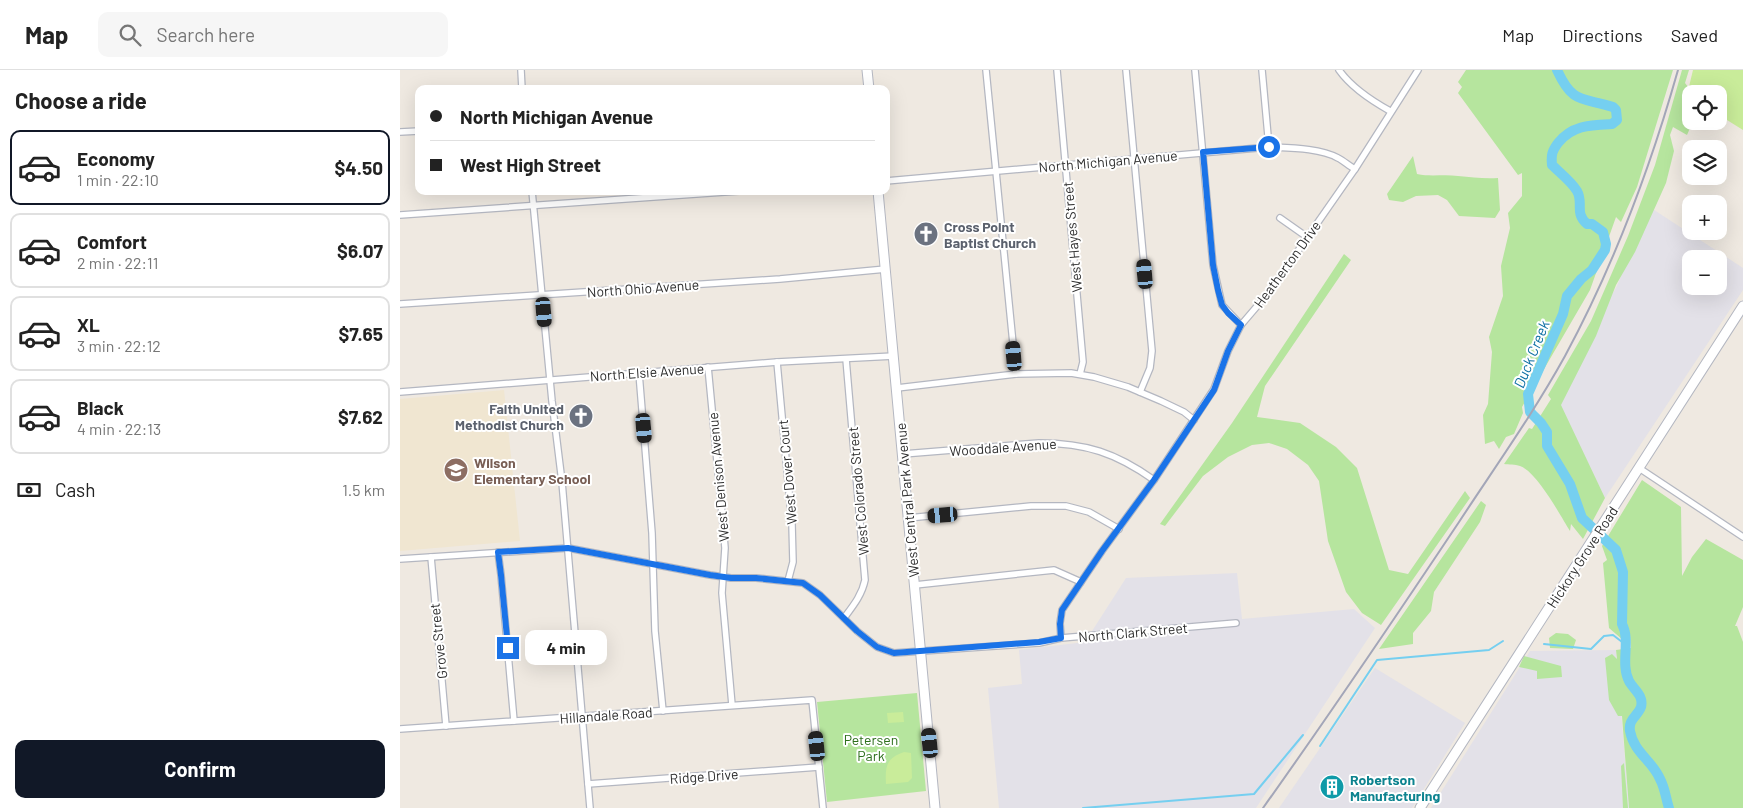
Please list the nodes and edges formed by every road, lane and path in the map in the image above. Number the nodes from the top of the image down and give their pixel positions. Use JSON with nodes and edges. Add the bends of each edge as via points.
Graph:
{"nodes":[{"id":1,"x":520,"y":70,"type":"edge"},
{"id":2,"x":867,"y":70,"type":"edge"},
{"id":3,"x":986,"y":70,"type":"edge"},
{"id":4,"x":1057,"y":70,"type":"edge"},
{"id":5,"x":1126,"y":70,"type":"edge"},
{"id":6,"x":1195,"y":70,"type":"edge"},
{"id":7,"x":1262,"y":70,"type":"edge"},
{"id":8,"x":1339,"y":70,"type":"edge"},
{"id":9,"x":1418,"y":70,"type":"edge"},
{"id":10,"x":522,"y":85,"type":"edge"},
{"id":11,"x":869,"y":85,"type":"edge"},
{"id":12,"x":1390,"y":111,"type":"junction"},
{"id":13,"x":415,"y":131,"type":"edge"},
{"id":14,"x":400,"y":132,"type":"edge"},
{"id":15,"x":1269,"y":147,"type":"junction"},
{"id":16,"x":1203,"y":152,"type":"junction"},
{"id":17,"x":1135,"y":159,"type":"junction"},
{"id":18,"x":1066,"y":165,"type":"junction"},
{"id":19,"x":1354,"y":169,"type":"junction"},
{"id":20,"x":996,"y":171,"type":"junction"},
{"id":21,"x":890,"y":181,"type":"edge"},
{"id":22,"x":533,"y":195,"type":"edge"},
{"id":23,"x":684,"y":195,"type":"edge"},
{"id":24,"x":878,"y":195,"type":"edge"},
{"id":25,"x":534,"y":206,"type":"junction"},
{"id":26,"x":400,"y":215,"type":"edge"},
{"id":27,"x":1280,"y":218,"type":"dead end"},
{"id":28,"x":1307,"y":237,"type":"junction"},
{"id":29,"x":886,"y":269,"type":"junction"},
{"id":30,"x":542,"y":295,"type":"junction"},
{"id":31,"x":400,"y":304,"type":"edge"},
{"id":32,"x":1743,"y":306,"type":"edge"},
{"id":33,"x":1241,"y":325,"type":"junction"},
{"id":34,"x":894,"y":356,"type":"junction"},
{"id":35,"x":846,"y":359,"type":"junction"},
{"id":36,"x":777,"y":362,"type":"junction"},
{"id":37,"x":708,"y":367,"type":"junction"},
{"id":38,"x":639,"y":373,"type":"junction"},
{"id":39,"x":1016,"y":374,"type":"junction"},
{"id":40,"x":1080,"y":374,"type":"junction"},
{"id":41,"x":550,"y":380,"type":"junction"},
{"id":42,"x":897,"y":388,"type":"junction"},
{"id":43,"x":400,"y":392,"type":"edge"},
{"id":44,"x":1140,"y":392,"type":"junction"},
{"id":45,"x":1194,"y":420,"type":"junction"},
{"id":46,"x":903,"y":454,"type":"junction"},
{"id":47,"x":1639,"y":468,"type":"junction"},
{"id":48,"x":1154,"y":480,"type":"junction"},
{"id":49,"x":908,"y":518,"type":"junction"},
{"id":50,"x":1119,"y":529,"type":"junction"},
{"id":51,"x":1743,"y":536,"type":"edge"},
{"id":52,"x":568,"y":548,"type":"junction"},
{"id":53,"x":498,"y":552,"type":"junction"},
{"id":54,"x":431,"y":557,"type":"junction"},
{"id":55,"x":400,"y":559,"type":"edge"},
{"id":56,"x":652,"y":565,"type":"junction"},
{"id":57,"x":722,"y":577,"type":"junction"},
{"id":58,"x":788,"y":581,"type":"junction"},
{"id":59,"x":1081,"y":582,"type":"junction"},
{"id":60,"x":915,"y":585,"type":"junction"},
{"id":61,"x":844,"y":618,"type":"junction"},
{"id":62,"x":1236,"y":623,"type":"dead end"},
{"id":63,"x":1061,"y":638,"type":"junction"},
{"id":64,"x":921,"y":652,"type":"junction"},
{"id":65,"x":732,"y":706,"type":"junction"},
{"id":66,"x":663,"y":711,"type":"junction"},
{"id":67,"x":582,"y":717,"type":"junction"},
{"id":68,"x":514,"y":721,"type":"junction"},
{"id":69,"x":446,"y":726,"type":"junction"},
{"id":70,"x":400,"y":729,"type":"edge"},
{"id":71,"x":819,"y":767,"type":"junction"},
{"id":72,"x":588,"y":784,"type":"junction"},
{"id":73,"x":590,"y":808,"type":"edge"},
{"id":74,"x":823,"y":808,"type":"edge"},
{"id":75,"x":936,"y":808,"type":"edge"},
{"id":76,"x":1420,"y":808,"type":"edge"}],
"edges":[{"from":1,"to":10,"type":"street"},
{"from":2,"to":11,"type":"street"},
{"from":3,"to":20,"type":"street"},
{"from":4,"to":18,"type":"street","name":"West Hayes Street"},
{"from":5,"to":17,"type":"street"},
{"from":6,"to":16,"type":"street"},
{"from":7,"to":15,"type":"street"},
{"from":8,"to":12,"type":"street","via":[[1376,103]]},
{"from":9,"to":12,"type":"street","name":"Heatherton Drive"},
{"from":12,"to":19,"type":"street","name":"Heatherton Drive"},
{"from":13,"to":14,"type":"street"},
{"from":15,"to":16,"type":"street","name":"North Michigan Avenue"},
{"from":15,"to":19,"type":"street","name":"North Michigan Avenue","via":[[1325,153]]},
{"from":16,"to":17,"type":"street","name":"North Michigan Avenue"},
{"from":16,"to":33,"type":"street","via":[[1218,290],[1222,305]]},
{"from":17,"to":18,"type":"street","name":"North Michigan Avenue"},
{"from":17,"to":44,"type":"street","via":[[1152,351],[1150,368]]},
{"from":18,"to":20,"type":"street","name":"North Michigan Avenue"},
{"from":18,"to":40,"type":"street","name":"West Hayes Street","via":[[1083,362]]},
{"from":19,"to":28,"type":"street","name":"Heatherton Drive"},
{"from":20,"to":21,"type":"street","name":"North Michigan Avenue"},
{"from":20,"to":39,"type":"street"},
{"from":22,"to":25,"type":"street"},
{"from":23,"to":25,"type":"street"},
{"from":24,"to":29,"type":"street","name":"West Central Park Avenue"},
{"from":25,"to":26,"type":"street"},
{"from":25,"to":30,"type":"street"},
{"from":27,"to":28,"type":"street"},
{"from":28,"to":33,"type":"street","name":"Heatherton Drive","via":[[1270,291]]},
{"from":29,"to":30,"type":"street","name":"North Ohio Avenue"},
{"from":29,"to":34,"type":"street","name":"West Central Park Avenue"},
{"from":30,"to":31,"type":"street","name":"North Ohio Avenue"},
{"from":30,"to":41,"type":"street"},
{"from":32,"to":47,"type":"street","name":"Hickory Grove Road"},
{"from":33,"to":45,"type":"street","name":"Heatherton Drive","via":[[1214,390]]},
{"from":34,"to":35,"type":"street","name":"North Elsie Avenue"},
{"from":34,"to":42,"type":"street","name":"West Central Park Avenue"},
{"from":35,"to":36,"type":"street","name":"North Elsie Avenue"},
{"from":35,"to":61,"type":"street","name":"West Colorado Street","via":[[865,580],[864,588]]},
{"from":36,"to":37,"type":"street","name":"North Elsie Avenue"},
{"from":36,"to":58,"type":"street","name":"West Dover Court","via":[[792,524],[793,562]]},
{"from":37,"to":38,"type":"street","name":"North Elsie Avenue"},
{"from":37,"to":57,"type":"street","name":"West Denison Avenue","via":[[723,524]]},
{"from":38,"to":41,"type":"street","name":"North Elsie Avenue"},
{"from":38,"to":56,"type":"street"},
{"from":39,"to":40,"type":"street"},
{"from":39,"to":42,"type":"street"},
{"from":40,"to":44,"type":"street"},
{"from":41,"to":43,"type":"street","name":"North Elsie Avenue"},
{"from":41,"to":52,"type":"street"},
{"from":42,"to":46,"type":"street","name":"West Central Park Avenue"},
{"from":44,"to":45,"type":"street"},
{"from":45,"to":48,"type":"street","name":"Heatherton Drive"},
{"from":46,"to":48,"type":"street","name":"Wooddale Avenue","via":[[1061,443],[1107,453]]},
{"from":46,"to":49,"type":"street","name":"West Central Park Avenue"},
{"from":47,"to":51,"type":"street"},
{"from":47,"to":76,"type":"street","name":"Hickory Grove Road"},
{"from":48,"to":50,"type":"street","name":"Heatherton Drive"},
{"from":49,"to":50,"type":"street","via":[[1031,506],[1066,506],[1089,512]]},
{"from":49,"to":60,"type":"street","name":"West Central Park Avenue"},
{"from":50,"to":59,"type":"street","name":"Heatherton Drive"},
{"from":52,"to":53,"type":"street","name":"North Clark Street"},
{"from":52,"to":56,"type":"street","name":"North Clark Street"},
{"from":52,"to":67,"type":"street"},
{"from":53,"to":54,"type":"street","name":"North Clark Street"},
{"from":53,"to":68,"type":"street"},
{"from":54,"to":55,"type":"street","name":"North Clark Street"},
{"from":54,"to":69,"type":"street","name":"Grove Street"},
{"from":56,"to":57,"type":"street","name":"North Clark Street"},
{"from":56,"to":66,"type":"street"},
{"from":57,"to":58,"type":"street","name":"North Clark Street"},
{"from":57,"to":65,"type":"street","name":"West Denison Avenue"},
{"from":58,"to":61,"type":"street","name":"North Clark Street","via":[[811,588]]},
{"from":59,"to":60,"type":"street","via":[[1054,570]]},
{"from":59,"to":63,"type":"street","name":"Heatherton Drive","via":[[1062,610]]},
{"from":60,"to":64,"type":"street","name":"West Central Park Avenue"},
{"from":61,"to":64,"type":"street","name":"North Clark Street","via":[[877,647],[894,653]]},
{"from":62,"to":63,"type":"street","name":"North Clark Street"},
{"from":63,"to":64,"type":"street","name":"North Clark Street"},
{"from":64,"to":75,"type":"street","name":"West Central Park Avenue"},
{"from":65,"to":66,"type":"street","name":"Hillandale Road"},
{"from":65,"to":71,"type":"street","name":"Hillandale Road","via":[[812,700]]},
{"from":66,"to":67,"type":"street","name":"Hillandale Road"},
{"from":67,"to":68,"type":"street","name":"Hillandale Road"},
{"from":67,"to":72,"type":"street"},
{"from":68,"to":69,"type":"street","name":"Hillandale Road"},
{"from":69,"to":70,"type":"street","name":"Hillandale Road"},
{"from":71,"to":72,"type":"street","name":"Ridge Drive"},
{"from":71,"to":74,"type":"street"},
{"from":72,"to":73,"type":"street"}]}
